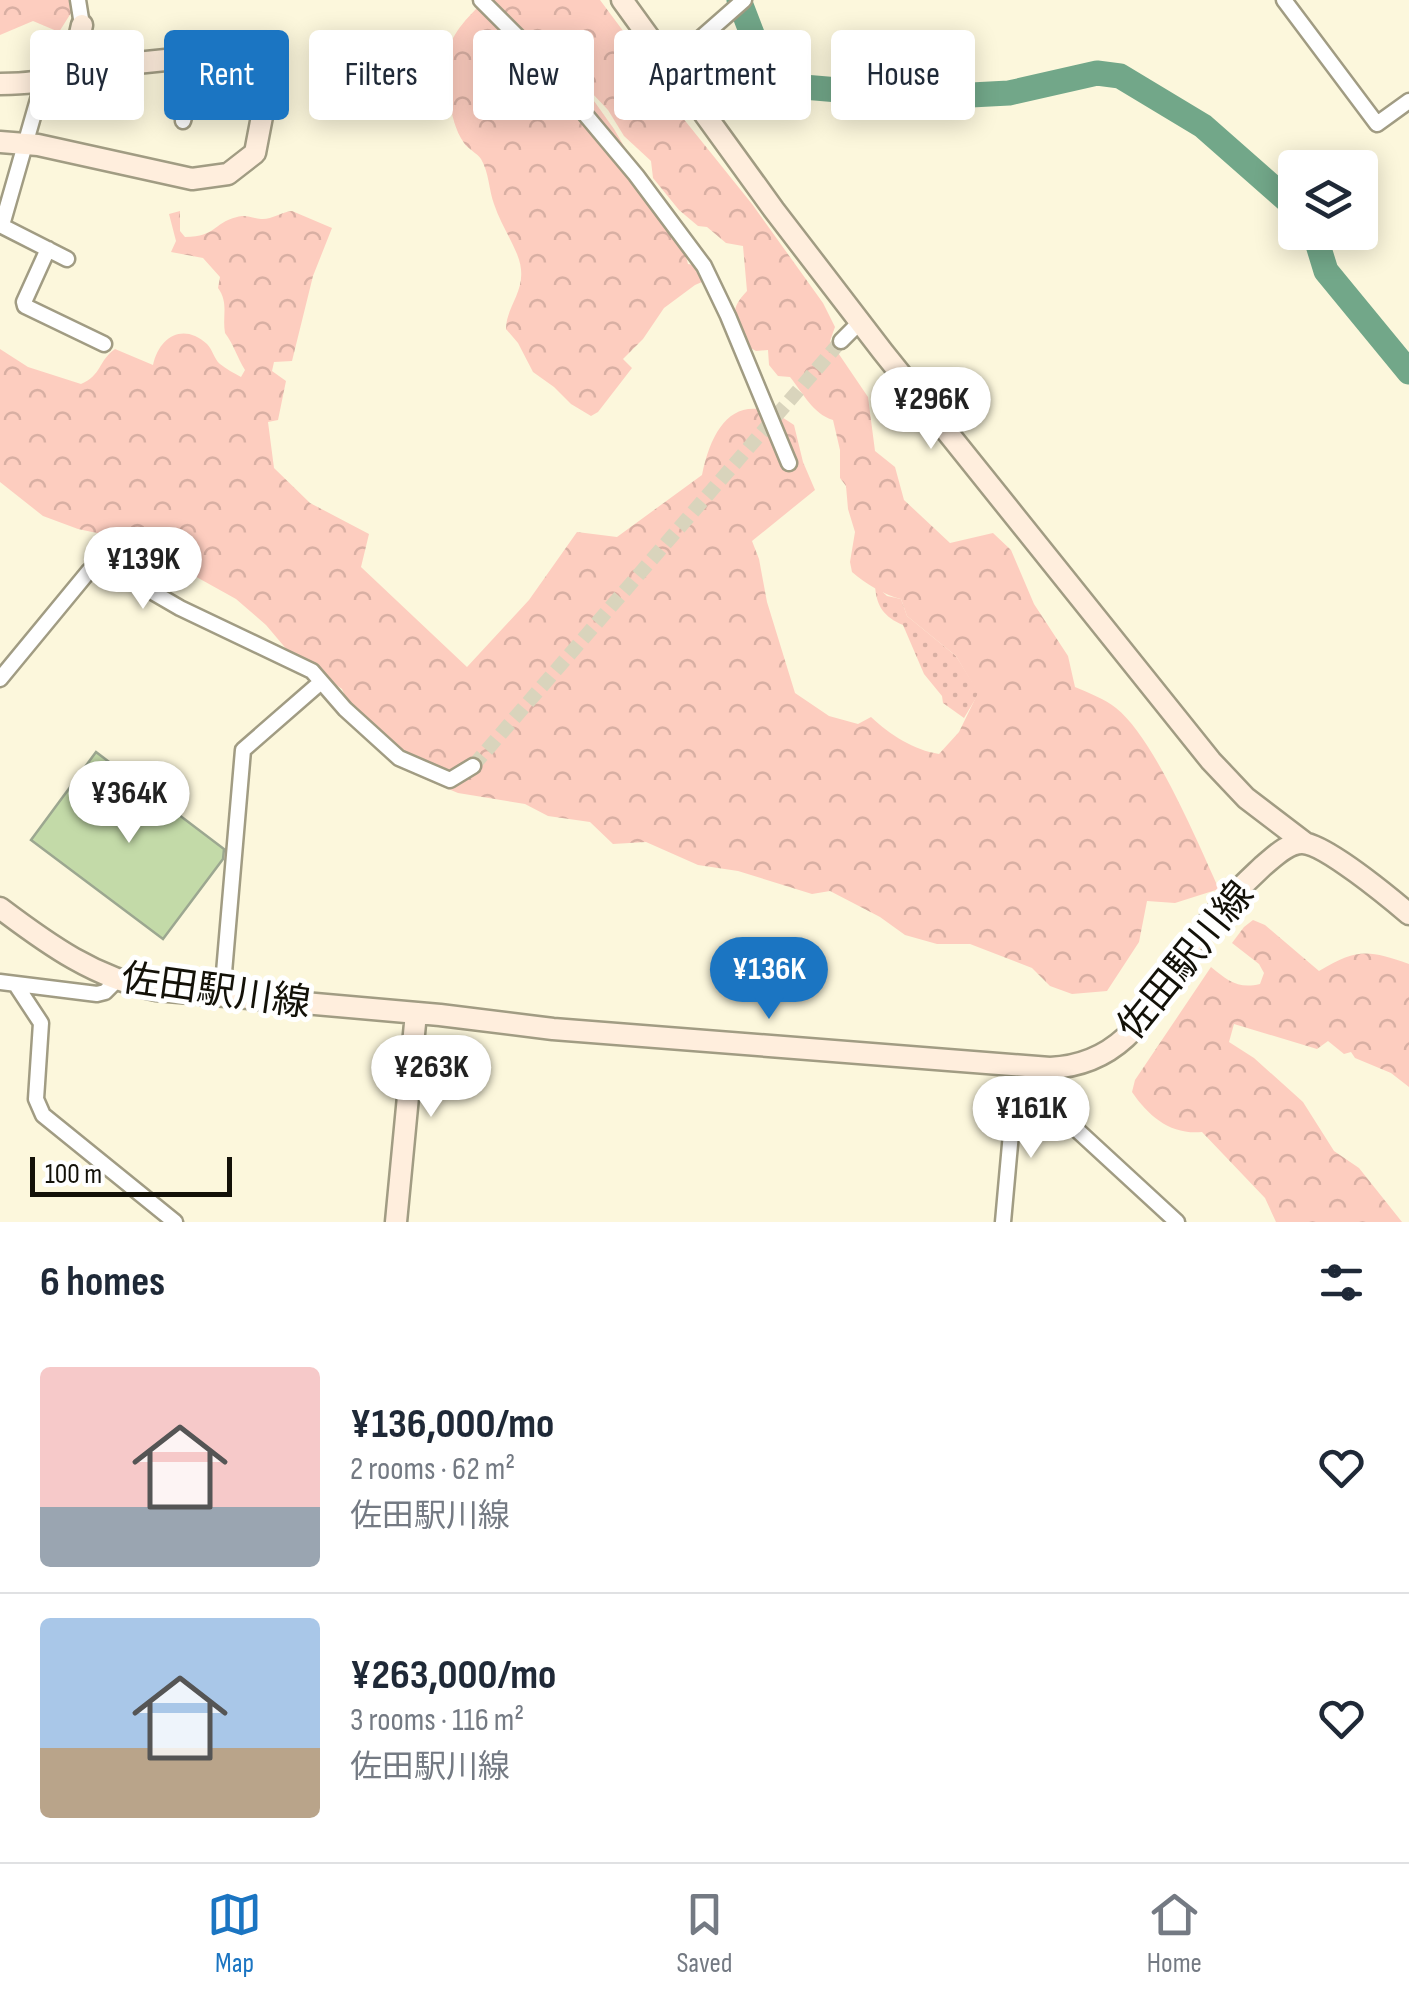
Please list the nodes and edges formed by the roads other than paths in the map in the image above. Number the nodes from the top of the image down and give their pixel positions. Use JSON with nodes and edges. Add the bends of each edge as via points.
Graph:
{"nodes":[{"id":1,"x":78,"y":0,"type":"edge"},
{"id":2,"x":482,"y":0,"type":"edge"},
{"id":3,"x":622,"y":0,"type":"edge"},
{"id":4,"x":744,"y":0,"type":"edge"},
{"id":5,"x":1284,"y":0,"type":"edge"},
{"id":6,"x":82,"y":25,"type":"joint"},
{"id":7,"x":81,"y":30,"type":"edge"},
{"id":8,"x":643,"y":30,"type":"edge"},
{"id":9,"x":710,"y":30,"type":"edge"},
{"id":10,"x":30,"y":83,"type":"edge"},
{"id":11,"x":0,"y":84,"type":"edge"},
{"id":12,"x":1409,"y":102,"type":"edge"},
{"id":13,"x":32,"y":120,"type":"edge"},
{"id":14,"x":263,"y":120,"type":"edge"},
{"id":15,"x":709,"y":120,"type":"edge"},
{"id":16,"x":0,"y":142,"type":"edge"},
{"id":17,"x":25,"y":143,"type":"junction"},
{"id":18,"x":1,"y":225,"type":"edge"},
{"id":19,"x":48,"y":249,"type":"junction"},
{"id":20,"x":68,"y":260,"type":"dead end"},
{"id":21,"x":860,"y":322,"type":"junction"},
{"id":22,"x":841,"y":341,"type":"tunnel mouth"},
{"id":23,"x":104,"y":344,"type":"dead end"},
{"id":24,"x":789,"y":464,"type":"dead end"},
{"id":25,"x":0,"y":678,"type":"edge"},
{"id":26,"x":320,"y":682,"type":"junction"},
{"id":27,"x":473,"y":766,"type":"tunnel mouth"},
{"id":28,"x":1305,"y":843,"type":"junction"},
{"id":29,"x":0,"y":908,"type":"edge"},
{"id":30,"x":1409,"y":914,"type":"edge"},
{"id":31,"x":78,"y":962,"type":"junction"},
{"id":32,"x":117,"y":980,"type":"junction"},
{"id":33,"x":0,"y":982,"type":"edge"},
{"id":34,"x":16,"y":985,"type":"junction"},
{"id":35,"x":63,"y":992,"type":"junction"},
{"id":36,"x":222,"y":996,"type":"junction"},
{"id":37,"x":416,"y":1013,"type":"junction"},
{"id":38,"x":1040,"y":1076,"type":"junction"},
{"id":39,"x":175,"y":1222,"type":"edge"},
{"id":40,"x":396,"y":1222,"type":"edge"},
{"id":41,"x":1003,"y":1222,"type":"edge"},
{"id":42,"x":1178,"y":1222,"type":"edge"}],
"edges":[{"from":1,"to":6,"type":"street"},
{"from":2,"to":24,"type":"street","via":[[533,52],[693,249]]},
{"from":3,"to":8,"type":"street"},
{"from":4,"to":9,"type":"street"},
{"from":5,"to":12,"type":"street","via":[[1378,124]]},
{"from":6,"to":7,"type":"street"},
{"from":10,"to":11,"type":"street"},
{"from":13,"to":17,"type":"street"},
{"from":14,"to":17,"type":"street","via":[[253,156],[228,174],[206,179]]},
{"from":15,"to":21,"type":"street"},
{"from":16,"to":17,"type":"street"},
{"from":17,"to":18,"type":"street"},
{"from":18,"to":19,"type":"street"},
{"from":19,"to":20,"type":"street"},
{"from":19,"to":23,"type":"street","via":[[25,306]]},
{"from":21,"to":22,"type":"street"},
{"from":21,"to":28,"type":"street","via":[[1210,760]]},
{"from":25,"to":26,"type":"street","via":[[89,571],[106,565],[312,671]]},
{"from":26,"to":27,"type":"street","via":[[399,758],[450,780]]},
{"from":26,"to":36,"type":"street","via":[[243,750]]},
{"from":28,"to":30,"type":"street"},
{"from":28,"to":38,"type":"street","name":"佐田駅川線","via":[[1284,850],[1233,895],[1117,1047]]},
{"from":29,"to":31,"type":"street","name":"佐田駅川線"},
{"from":31,"to":32,"type":"street","name":"佐田駅川線"},
{"from":31,"to":35,"type":"street"},
{"from":32,"to":35,"type":"street","via":[[96,994]]},
{"from":32,"to":36,"type":"street","name":"佐田駅川線"},
{"from":33,"to":34,"type":"street"},
{"from":34,"to":35,"type":"street"},
{"from":34,"to":39,"type":"street","via":[[42,1023],[36,1099],[44,1115]]},
{"from":36,"to":37,"type":"street","name":"佐田駅川線"},
{"from":37,"to":38,"type":"street","name":"佐田駅川線"},
{"from":37,"to":40,"type":"street"},
{"from":38,"to":41,"type":"street","via":[[1014,1100]]},
{"from":38,"to":42,"type":"street","via":[[1063,1117]]}]}
